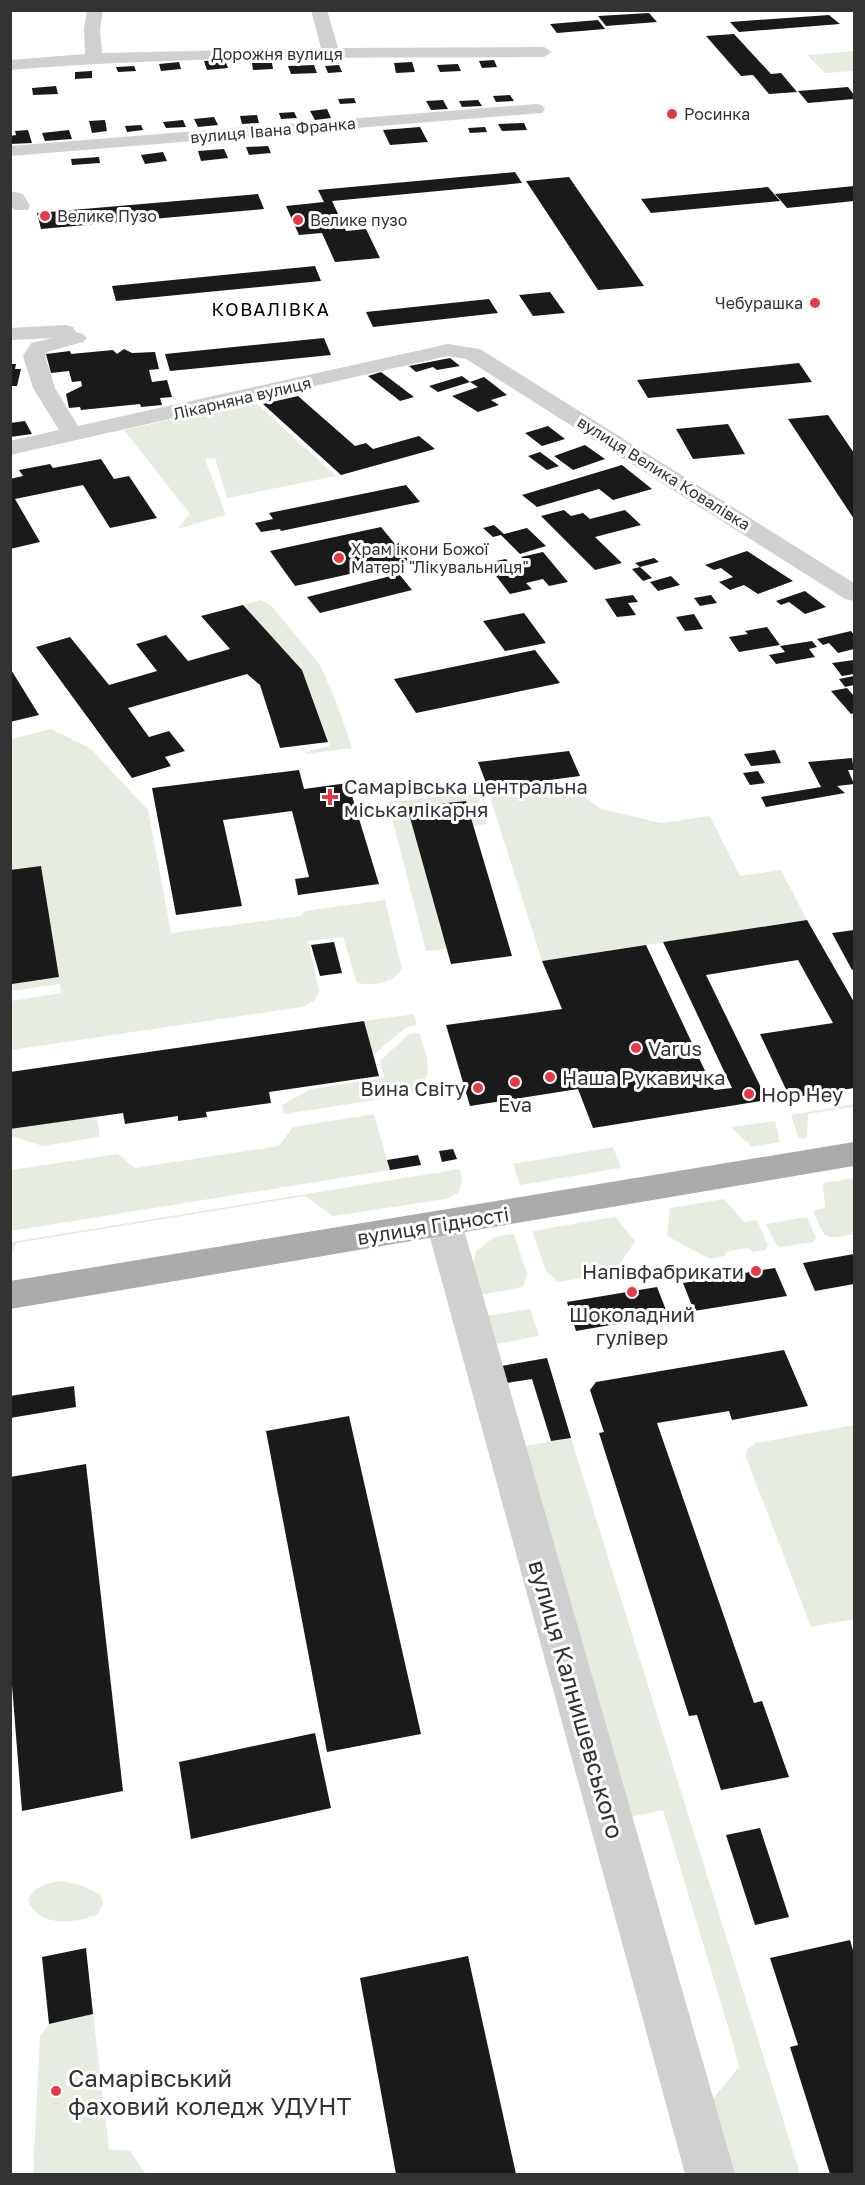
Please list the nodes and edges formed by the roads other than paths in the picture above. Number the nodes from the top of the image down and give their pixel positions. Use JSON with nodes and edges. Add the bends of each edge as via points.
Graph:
{"nodes":[{"id":1,"x":95,"y":10,"type":"edge"},
{"id":2,"x":319,"y":10,"type":"edge"},
{"id":3,"x":544,"y":52,"type":"dead end"},
{"id":4,"x":331,"y":54,"type":"junction"},
{"id":5,"x":94,"y":58,"type":"junction"},
{"id":6,"x":10,"y":65,"type":"edge"},
{"id":7,"x":536,"y":109,"type":"dead end"},
{"id":8,"x":10,"y":151,"type":"edge"},
{"id":9,"x":10,"y":334,"type":"edge"},
{"id":10,"x":472,"y":354,"type":"joint"},
{"id":11,"x":73,"y":435,"type":"junction"},
{"id":12,"x":10,"y":448,"type":"edge"},
{"id":13,"x":855,"y":594,"type":"edge"},
{"id":14,"x":855,"y":1154,"type":"edge"},
{"id":15,"x":444,"y":1223,"type":"junction"},
{"id":16,"x":10,"y":1295,"type":"edge"},
{"id":17,"x":710,"y":2175,"type":"edge"}],
"edges":[{"from":1,"to":5,"type":"street"},
{"from":2,"to":4,"type":"street"},
{"from":3,"to":4,"type":"street","name":"Дорожня вулиця"},
{"from":4,"to":5,"type":"street","name":"Дорожня вулиця"},
{"from":5,"to":6,"type":"street","name":"Дорожня вулиця"},
{"from":7,"to":8,"type":"street","name":"вулиця Івана Франка"},
{"from":9,"to":11,"type":"street","via":[[69,331],[76,338],[39,348],[34,356],[46,395]]},
{"from":10,"to":11,"type":"street","name":"Лікарняна вулиця","via":[[448,350]]},
{"from":10,"to":13,"type":"street","name":"вулиця Велика Ковалівка"},
{"from":11,"to":12,"type":"street","name":"Лікарняна вулиця"},
{"from":14,"to":15,"type":"main road","name":"вулиця Гідності"},
{"from":15,"to":16,"type":"main road","name":"вулиця Гідності"},
{"from":15,"to":17,"type":"street","name":"вулиця Калнишевського"}]}
